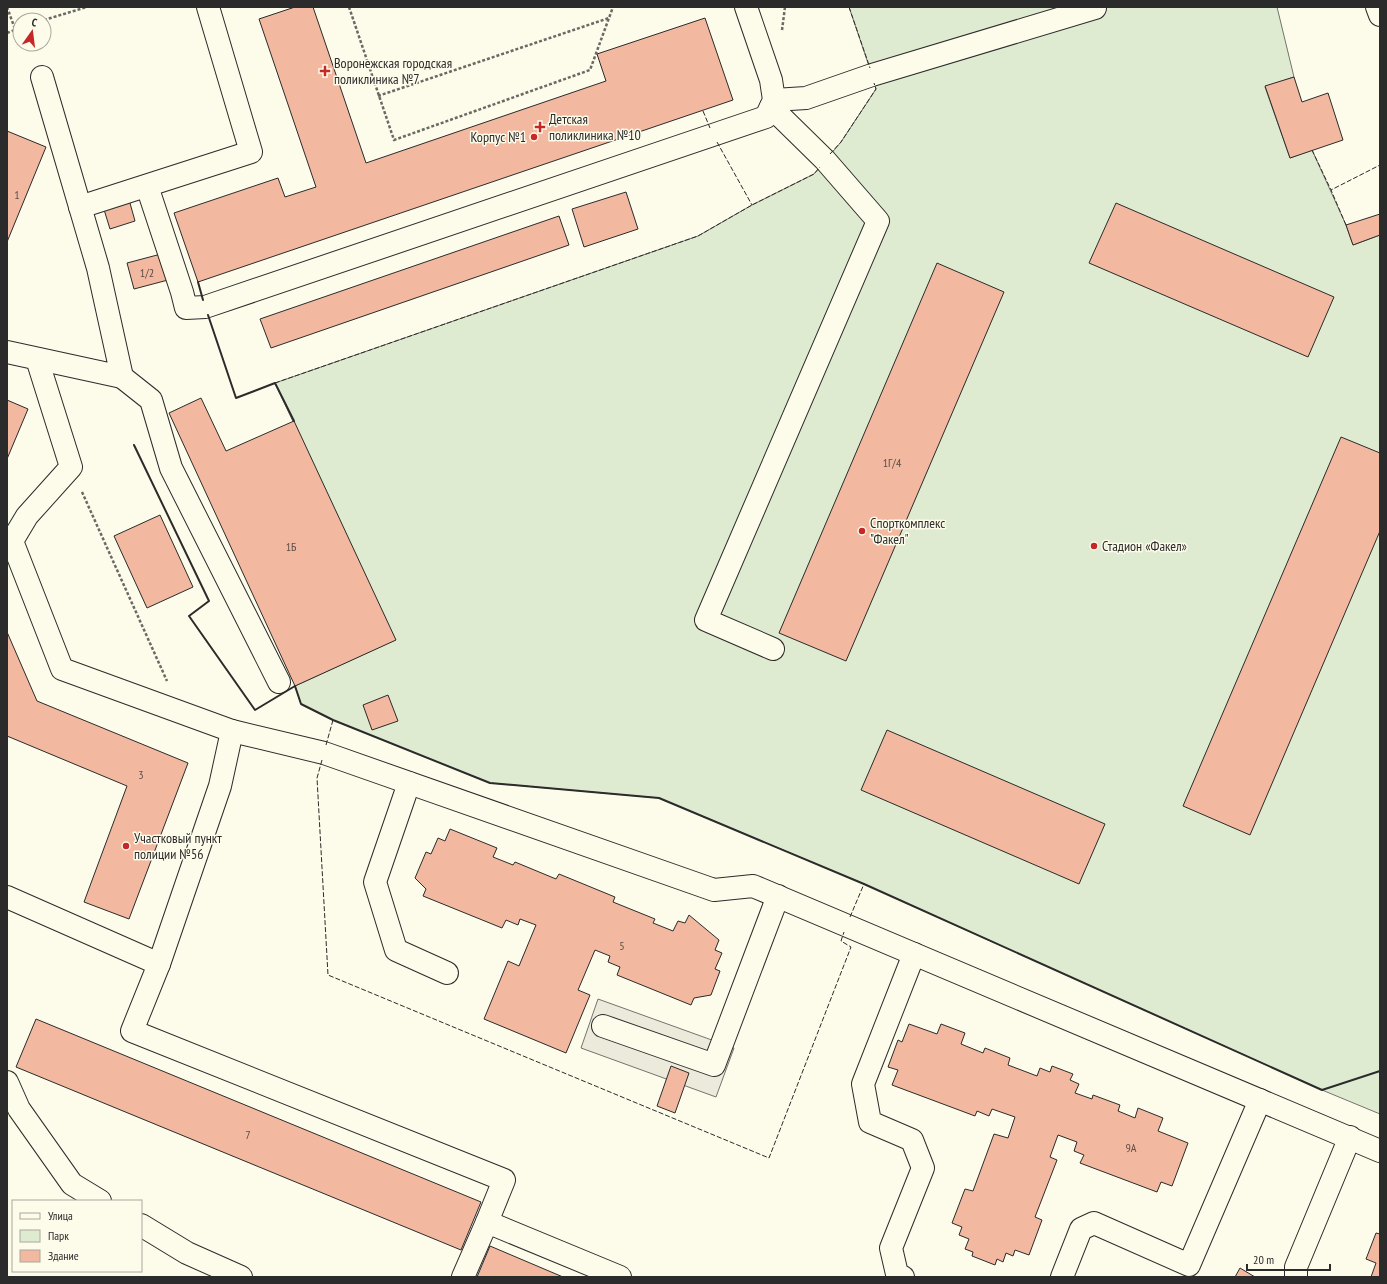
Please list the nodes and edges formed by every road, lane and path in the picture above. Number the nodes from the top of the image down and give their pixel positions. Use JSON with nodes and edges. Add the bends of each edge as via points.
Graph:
{"nodes":[{"id":1,"x":7,"y":7,"type":"edge"},
{"id":2,"x":87,"y":7,"type":"edge"},
{"id":3,"x":208,"y":7,"type":"edge"},
{"id":4,"x":349,"y":7,"type":"edge"},
{"id":5,"x":613,"y":7,"type":"edge"},
{"id":6,"x":746,"y":7,"type":"edge"},
{"id":7,"x":1377,"y":7,"type":"edge"},
{"id":8,"x":1095,"y":8,"type":"dead end"},
{"id":9,"x":1380,"y":15,"type":"edge"},
{"id":10,"x":52,"y":18,"type":"edge"},
{"id":11,"x":609,"y":18,"type":"junction"},
{"id":12,"x":12,"y":21,"type":"edge"},
{"id":13,"x":42,"y":77,"type":"dead end"},
{"id":14,"x":378,"y":96,"type":"junction"},
{"id":15,"x":773,"y":104,"type":"junction"},
{"id":16,"x":147,"y":186,"type":"junction"},
{"id":17,"x":80,"y":207,"type":"junction"},
{"id":18,"x":7,"y":352,"type":"edge"},
{"id":19,"x":36,"y":359,"type":"junction"},
{"id":20,"x":122,"y":377,"type":"junction"},
{"id":21,"x":71,"y":467,"type":"junction"},
{"id":22,"x":773,"y":649,"type":"dead end"},
{"id":23,"x":279,"y":682,"type":"dead end"},
{"id":24,"x":182,"y":714,"type":"junction"},
{"id":25,"x":232,"y":731,"type":"junction"},
{"id":26,"x":410,"y":783,"type":"junction"},
{"id":27,"x":778,"y":896,"type":"junction"},
{"id":28,"x":7,"y":897,"type":"edge"},
{"id":29,"x":914,"y":954,"type":"junction"},
{"id":30,"x":159,"y":964,"type":"junction"},
{"id":31,"x":447,"y":973,"type":"dead end"},
{"id":32,"x":603,"y":1026,"type":"dead end"},
{"id":33,"x":7,"y":1082,"type":"edge"},
{"id":34,"x":1260,"y":1100,"type":"junction"},
{"id":35,"x":1350,"y":1137,"type":"junction"},
{"id":36,"x":1380,"y":1151,"type":"edge"},
{"id":37,"x":98,"y":1200,"type":"edge"},
{"id":38,"x":487,"y":1222,"type":"junction"},
{"id":39,"x":142,"y":1226,"type":"edge"},
{"id":40,"x":241,"y":1277,"type":"edge"},
{"id":41,"x":463,"y":1277,"type":"edge"},
{"id":42,"x":620,"y":1277,"type":"edge"},
{"id":43,"x":903,"y":1277,"type":"edge"},
{"id":44,"x":1062,"y":1277,"type":"edge"},
{"id":45,"x":1296,"y":1277,"type":"edge"}],
"edges":[{"from":1,"to":12,"type":"path"},
{"from":2,"to":10,"type":"path"},
{"from":3,"to":16,"type":"street","via":[[251,152]]},
{"from":4,"to":14,"type":"path"},
{"from":5,"to":11,"type":"path"},
{"from":6,"to":15,"type":"street","via":[[771,80]]},
{"from":7,"to":9,"type":"street"},
{"from":8,"to":15,"type":"street","via":[[872,75],[806,98]]},
{"from":11,"to":14,"type":"path"},
{"from":11,"to":14,"type":"path","via":[[590,70],[394,140]]},
{"from":13,"to":17,"type":"street"},
{"from":15,"to":16,"type":"street","via":[[766,117],[205,307],[186,308]]},
{"from":15,"to":22,"type":"street","via":[[878,221],[706,620]]},
{"from":16,"to":17,"type":"street"},
{"from":17,"to":20,"type":"street","via":[[98,268]]},
{"from":18,"to":19,"type":"street"},
{"from":19,"to":20,"type":"street"},
{"from":19,"to":21,"type":"street"},
{"from":20,"to":23,"type":"street","via":[[152,400],[171,468]]},
{"from":21,"to":24,"type":"path"},
{"from":21,"to":24,"type":"street","via":[[27,516],[12,542],[62,670]]},
{"from":24,"to":25,"type":"street"},
{"from":25,"to":26,"type":"street","via":[[324,753]]},
{"from":25,"to":30,"type":"street","via":[[220,786]]},
{"from":26,"to":27,"type":"street","via":[[714,890],[753,886]]},
{"from":26,"to":31,"type":"street","via":[[376,882],[396,950]]},
{"from":27,"to":29,"type":"street"},
{"from":27,"to":32,"type":"street","via":[[714,1065]]},
{"from":28,"to":30,"type":"street"},
{"from":29,"to":34,"type":"street"},
{"from":29,"to":43,"type":"street","via":[[863,1084],[870,1122],[912,1140],[923,1168],[891,1248],[897,1274]]},
{"from":30,"to":38,"type":"street","via":[[132,1031],[504,1180]]},
{"from":33,"to":37,"type":"street","via":[[19,1109],[72,1184]]},
{"from":34,"to":35,"type":"street"},
{"from":34,"to":44,"type":"street","via":[[1189,1265],[1094,1223],[1081,1229]]},
{"from":35,"to":36,"type":"street"},
{"from":35,"to":45,"type":"street","via":[[1296,1267]]},
{"from":38,"to":41,"type":"street"},
{"from":38,"to":42,"type":"street"},
{"from":39,"to":40,"type":"street","via":[[188,1253]]}]}
